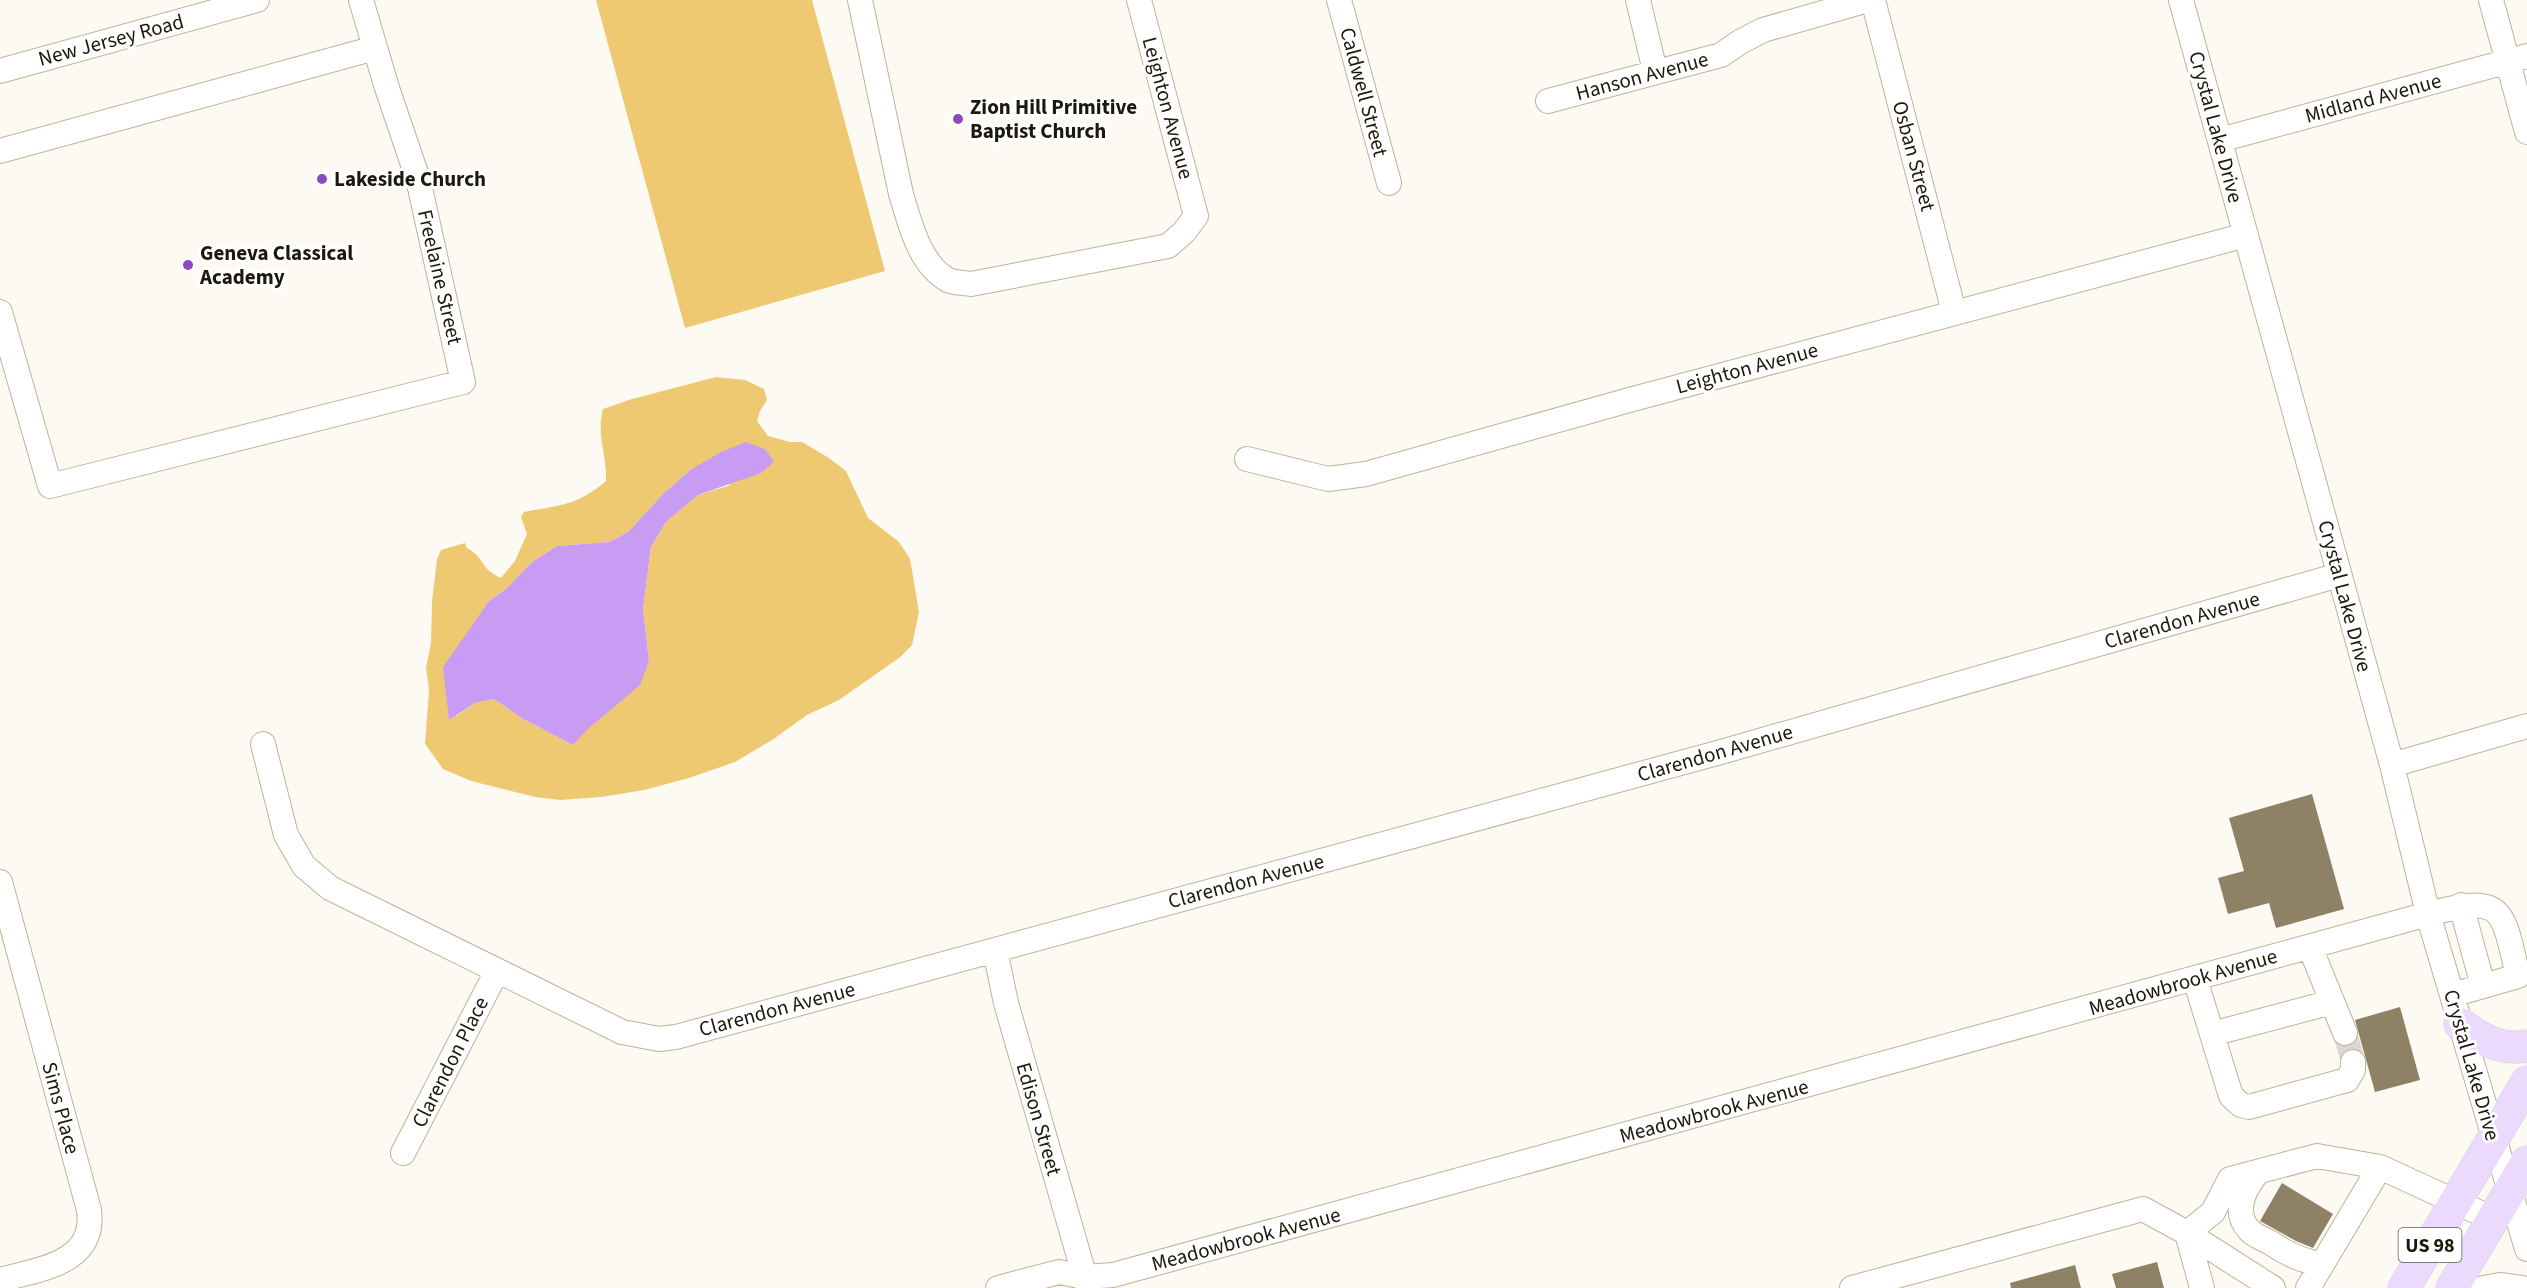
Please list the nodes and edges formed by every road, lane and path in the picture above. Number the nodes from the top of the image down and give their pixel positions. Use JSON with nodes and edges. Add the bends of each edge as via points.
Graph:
{"nodes":[{"id":1,"x":257,"y":0,"type":"edge"},
{"id":2,"x":361,"y":0,"type":"edge"},
{"id":3,"x":860,"y":0,"type":"edge"},
{"id":4,"x":1139,"y":0,"type":"edge"},
{"id":5,"x":1339,"y":0,"type":"edge"},
{"id":6,"x":1638,"y":0,"type":"edge"},
{"id":7,"x":1868,"y":0,"type":"edge"},
{"id":8,"x":1873,"y":0,"type":"edge"},
{"id":9,"x":2181,"y":0,"type":"edge"},
{"id":10,"x":2491,"y":0,"type":"edge"},
{"id":11,"x":375,"y":48,"type":"junction"},
{"id":12,"x":2517,"y":58,"type":"edge"},
{"id":13,"x":0,"y":71,"type":"edge"},
{"id":14,"x":1655,"y":71,"type":"junction"},
{"id":15,"x":1548,"y":101,"type":"dead end"},
{"id":16,"x":2527,"y":132,"type":"edge"},
{"id":17,"x":2220,"y":140,"type":"junction"},
{"id":18,"x":0,"y":151,"type":"edge"},
{"id":19,"x":1389,"y":183,"type":"dead end"},
{"id":20,"x":2246,"y":235,"type":"junction"},
{"id":21,"x":0,"y":312,"type":"edge"},
{"id":22,"x":1954,"y":312,"type":"junction"},
{"id":23,"x":1247,"y":459,"type":"dead end"},
{"id":24,"x":2339,"y":575,"type":"junction"},
{"id":25,"x":2527,"y":726,"type":"edge"},
{"id":26,"x":263,"y":744,"type":"dead end"},
{"id":27,"x":2392,"y":765,"type":"junction"},
{"id":28,"x":0,"y":882,"type":"edge"},
{"id":29,"x":2461,"y":905,"type":"junction"},
{"id":30,"x":2428,"y":914,"type":"junction"},
{"id":31,"x":2310,"y":947,"type":"junction"},
{"id":32,"x":994,"y":950,"type":"junction"},
{"id":33,"x":2521,"y":963,"type":"edge"},
{"id":34,"x":497,"y":971,"type":"junction"},
{"id":35,"x":2195,"y":979,"type":"junction"},
{"id":36,"x":2483,"y":986,"type":"junction"},
{"id":37,"x":2332,"y":1002,"type":"junction"},
{"id":38,"x":2456,"y":1009,"type":"junction"},
{"id":39,"x":2345,"y":1034,"type":"tunnel mouth"},
{"id":40,"x":2212,"y":1035,"type":"junction"},
{"id":41,"x":2527,"y":1046,"type":"edge"},
{"id":42,"x":2353,"y":1062,"type":"dead end"},
{"id":43,"x":2527,"y":1082,"type":"edge"},
{"id":44,"x":2493,"y":1139,"type":"junction"},
{"id":45,"x":403,"y":1153,"type":"dead end"},
{"id":46,"x":2527,"y":1162,"type":"edge"},
{"id":47,"x":2380,"y":1167,"type":"junction"},
{"id":48,"x":2258,"y":1172,"type":"junction"},
{"id":49,"x":2509,"y":1192,"type":"junction"},
{"id":50,"x":2456,"y":1202,"type":"junction"},
{"id":51,"x":2493,"y":1219,"type":"junction"},
{"id":52,"x":2187,"y":1233,"type":"junction"},
{"id":53,"x":2527,"y":1249,"type":"edge"},
{"id":54,"x":2322,"y":1265,"type":"junction"},
{"id":55,"x":0,"y":1280,"type":"edge"},
{"id":56,"x":1086,"y":1282,"type":"edge"},
{"id":57,"x":999,"y":1288,"type":"edge"},
{"id":58,"x":1852,"y":1288,"type":"edge"},
{"id":59,"x":2202,"y":1288,"type":"edge"},
{"id":60,"x":2273,"y":1288,"type":"edge"},
{"id":61,"x":2308,"y":1288,"type":"edge"},
{"id":62,"x":2404,"y":1288,"type":"edge"},
{"id":63,"x":2452,"y":1288,"type":"edge"},
{"id":64,"x":2483,"y":1288,"type":"edge"},
{"id":65,"x":2522,"y":1288,"type":"edge"}],
"edges":[{"from":1,"to":13,"type":"street","name":"New Jersey Road"},
{"from":2,"to":11,"type":"street","name":"Freelaine Street"},
{"from":3,"to":4,"type":"street","name":"Leighton Avenue","via":[[910,224],[934,269],[949,280],[971,284],[1168,246],[1196,216]]},
{"from":5,"to":19,"type":"street","name":"Caldwell Street"},
{"from":6,"to":14,"type":"street"},
{"from":7,"to":14,"type":"street","name":"Hanson Avenue","via":[[1763,30],[1721,55]]},
{"from":8,"to":22,"type":"street","name":"Osban Street"},
{"from":9,"to":17,"type":"street","name":"Crystal Lake Drive"},
{"from":10,"to":12,"type":"street"},
{"from":11,"to":18,"type":"street"},
{"from":11,"to":21,"type":"street","name":"Freelaine Street","via":[[418,179],[463,382],[50,486]]},
{"from":12,"to":16,"type":"street"},
{"from":12,"to":17,"type":"street","name":"Midland Avenue"},
{"from":14,"to":15,"type":"street","name":"Hanson Avenue"},
{"from":17,"to":20,"type":"street","name":"Crystal Lake Drive"},
{"from":20,"to":22,"type":"street","name":"Leighton Avenue"},
{"from":20,"to":24,"type":"street","name":"Crystal Lake Drive"},
{"from":22,"to":23,"type":"street","name":"Leighton Avenue","via":[[1366,474],[1328,479]]},
{"from":24,"to":27,"type":"street","name":"Crystal Lake Drive"},
{"from":24,"to":32,"type":"street","name":"Clarendon Avenue","via":[[1711,754]]},
{"from":25,"to":27,"type":"street"},
{"from":26,"to":34,"type":"street","name":"Clarendon Avenue","via":[[286,835],[304,866],[330,888]]},
{"from":27,"to":30,"type":"street","name":"Crystal Lake Drive"},
{"from":28,"to":55,"type":"street","name":"Sims Place","via":[[91,1226],[84,1244],[72,1257]]},
{"from":29,"to":30,"type":"street","name":"Meadowbrook Avenue"},
{"from":29,"to":33,"type":"street","via":[[2488,907],[2502,917]]},
{"from":29,"to":36,"type":"street"},
{"from":30,"to":31,"type":"street","name":"Meadowbrook Avenue"},
{"from":30,"to":38,"type":"street","name":"Crystal Lake Drive"},
{"from":31,"to":35,"type":"street","name":"Meadowbrook Avenue"},
{"from":31,"to":37,"type":"street"},
{"from":32,"to":34,"type":"street","name":"Clarendon Avenue","via":[[659,1039],[622,1032]]},
{"from":32,"to":56,"type":"street","name":"Edison Street"},
{"from":33,"to":36,"type":"street"},
{"from":34,"to":45,"type":"street","name":"Clarendon Place"},
{"from":35,"to":40,"type":"street"},
{"from":35,"to":56,"type":"street","name":"Meadowbrook Avenue"},
{"from":36,"to":38,"type":"street"},
{"from":37,"to":39,"type":"street"},
{"from":37,"to":40,"type":"street"},
{"from":38,"to":41,"type":"main road","via":[[2482,1039],[2499,1047]]},
{"from":38,"to":44,"type":"street","name":"Crystal Lake Drive"},
{"from":40,"to":42,"type":"street","via":[[2231,1096],[2249,1107],[2347,1080]]},
{"from":43,"to":44,"type":"main road","number":"US 98"},
{"from":44,"to":49,"type":"street","name":"Crystal Lake Drive"},
{"from":44,"to":50,"type":"main road","number":"US 98"},
{"from":46,"to":49,"type":"main road","number":"US 98"},
{"from":47,"to":48,"type":"street","via":[[2317,1156]]},
{"from":47,"to":50,"type":"street"},
{"from":47,"to":54,"type":"street"},
{"from":48,"to":52,"type":"street","via":[[2230,1179],[2213,1212]]},
{"from":48,"to":54,"type":"street","via":[[2241,1199],[2241,1210],[2250,1230],[2297,1260]]},
{"from":49,"to":51,"type":"main road","number":"US 98"},
{"from":49,"to":53,"type":"street","name":"Crystal Lake Drive"},
{"from":50,"to":51,"type":"street"},
{"from":50,"to":62,"type":"main road","number":"US 98"},
{"from":51,"to":63,"type":"main road","number":"US 98"},
{"from":52,"to":58,"type":"street","via":[[2143,1209]]},
{"from":52,"to":59,"type":"street"},
{"from":52,"to":60,"type":"street"},
{"from":54,"to":61,"type":"street"},
{"from":56,"to":57,"type":"street","name":"Meadowbrook Avenue","via":[[1059,1272]]},
{"from":64,"to":65,"type":"street"}]}
